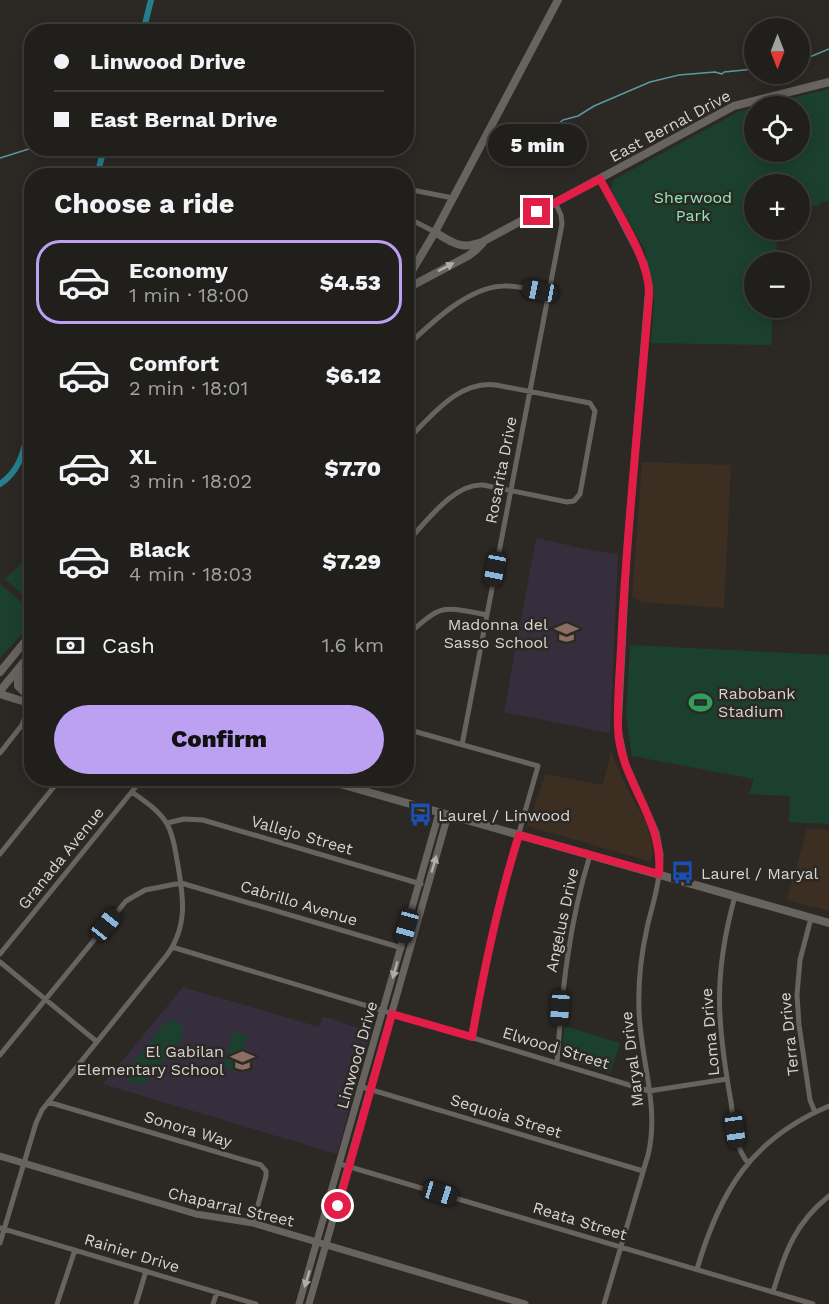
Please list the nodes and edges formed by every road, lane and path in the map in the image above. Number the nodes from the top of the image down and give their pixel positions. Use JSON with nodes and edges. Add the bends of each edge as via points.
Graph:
{"nodes":[{"id":1,"x":558,"y":0,"type":"edge"},
{"id":2,"x":829,"y":82,"type":"edge"},
{"id":3,"x":600,"y":179,"type":"junction"},
{"id":4,"x":414,"y":191,"type":"edge"},
{"id":5,"x":453,"y":198,"type":"junction"},
{"id":6,"x":555,"y":202,"type":"junction"},
{"id":7,"x":414,"y":221,"type":"edge"},
{"id":8,"x":435,"y":232,"type":"junction"},
{"id":9,"x":482,"y":242,"type":"junction"},
{"id":10,"x":414,"y":267,"type":"edge"},
{"id":11,"x":414,"y":285,"type":"edge"},
{"id":12,"x":548,"y":293,"type":"junction"},
{"id":13,"x":414,"y":340,"type":"edge"},
{"id":14,"x":530,"y":392,"type":"junction"},
{"id":15,"x":414,"y":434,"type":"edge"},
{"id":16,"x":510,"y":490,"type":"junction"},
{"id":17,"x":414,"y":535,"type":"edge"},
{"id":18,"x":487,"y":615,"type":"junction"},
{"id":19,"x":414,"y":629,"type":"edge"},
{"id":20,"x":24,"y":643,"type":"edge"},
{"id":21,"x":24,"y":661,"type":"edge"},
{"id":22,"x":19,"y":668,"type":"junction"},
{"id":23,"x":0,"y":672,"type":"edge"},
{"id":24,"x":0,"y":693,"type":"edge"},
{"id":25,"x":24,"y":693,"type":"edge"},
{"id":26,"x":24,"y":700,"type":"edge"},
{"id":27,"x":24,"y":720,"type":"edge"},
{"id":28,"x":414,"y":731,"type":"edge"},
{"id":29,"x":462,"y":745,"type":"junction"},
{"id":30,"x":0,"y":753,"type":"edge"},
{"id":31,"x":55,"y":786,"type":"edge"},
{"id":32,"x":136,"y":786,"type":"edge"},
{"id":33,"x":346,"y":786,"type":"edge"},
{"id":34,"x":132,"y":792,"type":"junction"},
{"id":35,"x":439,"y":813,"type":"junction"},
{"id":36,"x":448,"y":816,"type":"junction"},
{"id":37,"x":167,"y":823,"type":"junction"},
{"id":38,"x":519,"y":835,"type":"junction"},
{"id":39,"x":0,"y":854,"type":"edge"},
{"id":40,"x":590,"y":855,"type":"junction"},
{"id":41,"x":659,"y":874,"type":"junction"},
{"id":42,"x":181,"y":883,"type":"junction"},
{"id":43,"x":419,"y":884,"type":"junction"},
{"id":44,"x":428,"y":886,"type":"junction"},
{"id":45,"x":735,"y":896,"type":"junction"},
{"id":46,"x":811,"y":918,"type":"junction"},
{"id":47,"x":829,"y":922,"type":"edge"},
{"id":48,"x":172,"y":947,"type":"junction"},
{"id":49,"x":401,"y":948,"type":"junction"},
{"id":50,"x":410,"y":950,"type":"junction"},
{"id":51,"x":0,"y":954,"type":"edge"},
{"id":52,"x":0,"y":962,"type":"edge"},
{"id":53,"x":46,"y":999,"type":"junction"},
{"id":54,"x":383,"y":1011,"type":"junction"},
{"id":55,"x":392,"y":1014,"type":"junction"},
{"id":56,"x":472,"y":1037,"type":"junction"},
{"id":57,"x":96,"y":1041,"type":"junction"},
{"id":58,"x":0,"y":1055,"type":"edge"},
{"id":59,"x":557,"y":1062,"type":"junction"},
{"id":60,"x":727,"y":1079,"type":"junction"},
{"id":61,"x":362,"y":1087,"type":"junction"},
{"id":62,"x":370,"y":1090,"type":"junction"},
{"id":63,"x":649,"y":1091,"type":"junction"},
{"id":64,"x":48,"y":1102,"type":"junction"},
{"id":65,"x":829,"y":1106,"type":"edge"},
{"id":66,"x":815,"y":1112,"type":"junction"},
{"id":67,"x":0,"y":1156,"type":"edge"},
{"id":68,"x":24,"y":1163,"type":"junction"},
{"id":69,"x":748,"y":1163,"type":"junction"},
{"id":70,"x":340,"y":1164,"type":"junction"},
{"id":71,"x":349,"y":1166,"type":"junction"},
{"id":72,"x":643,"y":1171,"type":"junction"},
{"id":73,"x":829,"y":1196,"type":"edge"},
{"id":74,"x":253,"y":1223,"type":"junction"},
{"id":75,"x":2,"y":1228,"type":"edge"},
{"id":76,"x":318,"y":1242,"type":"junction"},
{"id":77,"x":0,"y":1243,"type":"edge"},
{"id":78,"x":326,"y":1245,"type":"junction"},
{"id":79,"x":620,"y":1247,"type":"junction"},
{"id":80,"x":75,"y":1250,"type":"junction"},
{"id":81,"x":697,"y":1269,"type":"junction"},
{"id":82,"x":146,"y":1271,"type":"junction"},
{"id":83,"x":217,"y":1292,"type":"junction"},
{"id":84,"x":773,"y":1292,"type":"junction"},
{"id":85,"x":57,"y":1304,"type":"edge"},
{"id":86,"x":136,"y":1304,"type":"edge"},
{"id":87,"x":213,"y":1304,"type":"edge"},
{"id":88,"x":256,"y":1304,"type":"edge"},
{"id":89,"x":299,"y":1304,"type":"edge"},
{"id":90,"x":309,"y":1304,"type":"edge"},
{"id":91,"x":525,"y":1304,"type":"edge"},
{"id":92,"x":603,"y":1304,"type":"edge"},
{"id":93,"x":813,"y":1304,"type":"edge"}],
"edges":[{"from":1,"to":5,"type":"main road"},
{"from":2,"to":3,"type":"main road","name":"East Bernal Drive","via":[[734,106]]},
{"from":3,"to":6,"type":"main road","name":"East Bernal Drive"},
{"from":3,"to":41,"type":"street","name":"Maryal Drive","via":[[642,259],[649,285],[627,549],[618,730],[625,764],[656,833]]},
{"from":4,"to":5,"type":"street"},
{"from":5,"to":8,"type":"main road"},
{"from":6,"to":9,"type":"main road","name":"East Bernal Drive"},
{"from":6,"to":12,"type":"street","name":"Rosarita Drive","via":[[562,221]]},
{"from":7,"to":8,"type":"street"},
{"from":8,"to":9,"type":"main road","name":"East Bernal Drive","via":[[466,247]]},
{"from":8,"to":10,"type":"main road"},
{"from":11,"to":9,"type":"main road","one_way":true,"via":[[468,256]]},
{"from":12,"to":13,"type":"street","via":[[507,286],[486,289],[440,316]]},
{"from":12,"to":14,"type":"street","name":"Rosarita Drive"},
{"from":14,"to":15,"type":"street","via":[[491,384],[471,387],[451,399]]},
{"from":14,"to":16,"type":"street","name":"Rosarita Drive"},
{"from":14,"to":16,"type":"street","via":[[594,406],[582,483],[579,496],[572,502]]},
{"from":16,"to":17,"type":"street","via":[[480,485],[462,488]]},
{"from":16,"to":18,"type":"street","name":"Rosarita Drive"},
{"from":18,"to":19,"type":"street","via":[[442,609]]},
{"from":18,"to":29,"type":"street","name":"Rosarita Drive"},
{"from":20,"to":23,"type":"main road"},
{"from":21,"to":22,"type":"main road"},
{"from":22,"to":24,"type":"main road"},
{"from":22,"to":25,"type":"main road","via":[[17,684]]},
{"from":24,"to":26,"type":"main road"},
{"from":27,"to":30,"type":"street"},
{"from":28,"to":29,"type":"street"},
{"from":29,"to":38,"type":"street","via":[[538,766]]},
{"from":31,"to":39,"type":"street"},
{"from":32,"to":34,"type":"street","name":"Granada Avenue"},
{"from":33,"to":35,"type":"main road"},
{"from":34,"to":37,"type":"street"},
{"from":34,"to":51,"type":"street","name":"Granada Avenue"},
{"from":35,"to":36,"type":"main road"},
{"from":35,"to":43,"type":"street","name":"Linwood Drive"},
{"from":36,"to":38,"type":"main road"},
{"from":44,"to":36,"type":"street","name":"Linwood Drive","one_way":true},
{"from":37,"to":42,"type":"street"},
{"from":37,"to":43,"type":"street","name":"Vallejo Street","via":[[203,820]]},
{"from":38,"to":40,"type":"main road"},
{"from":38,"to":56,"type":"street","via":[[501,896]]},
{"from":40,"to":41,"type":"main road"},
{"from":40,"to":59,"type":"street","name":"Angelus Drive","via":[[567,955]]},
{"from":41,"to":45,"type":"main road"},
{"from":41,"to":63,"type":"street","name":"Maryal Drive","via":[[640,978],[639,1010]]},
{"from":42,"to":48,"type":"street","via":[[183,916]]},
{"from":42,"to":49,"type":"street","name":"Cabrillo Avenue"},
{"from":42,"to":53,"type":"street","via":[[146,890],[126,901]]},
{"from":43,"to":44,"type":"street","name":"Vallejo Street"},
{"from":43,"to":49,"type":"street","name":"Linwood Drive"},
{"from":44,"to":50,"type":"street","name":"Linwood Drive"},
{"from":45,"to":46,"type":"main road"},
{"from":45,"to":60,"type":"street","name":"Loma Drive","via":[[722,951],[718,992]]},
{"from":46,"to":47,"type":"main road"},
{"from":46,"to":66,"type":"street","name":"Terra Drive","via":[[800,960],[797,1002]]},
{"from":48,"to":54,"type":"street","name":"Elwood Street"},
{"from":48,"to":57,"type":"street"},
{"from":49,"to":50,"type":"street","name":"Cabrillo Avenue"},
{"from":49,"to":54,"type":"street","name":"Linwood Drive","one_way":true},
{"from":50,"to":55,"type":"street","name":"Linwood Drive"},
{"from":52,"to":53,"type":"street"},
{"from":53,"to":57,"type":"street"},
{"from":53,"to":58,"type":"street"},
{"from":54,"to":55,"type":"street","name":"Elwood Street"},
{"from":54,"to":61,"type":"street","name":"Linwood Drive"},
{"from":55,"to":56,"type":"street","name":"Elwood Street"},
{"from":55,"to":62,"type":"street","name":"Linwood Drive"},
{"from":56,"to":59,"type":"street","name":"Elwood Street"},
{"from":57,"to":64,"type":"street"},
{"from":59,"to":63,"type":"street","name":"Elwood Street"},
{"from":60,"to":63,"type":"street","name":"Elwood Street"},
{"from":60,"to":69,"type":"street","name":"Loma Drive","via":[[737,1142]]},
{"from":61,"to":62,"type":"street","name":"Sequoia Street"},
{"from":61,"to":70,"type":"street","name":"Linwood Drive"},
{"from":62,"to":71,"type":"street","name":"Linwood Drive"},
{"from":62,"to":72,"type":"street","name":"Sequoia Street"},
{"from":63,"to":72,"type":"street","name":"Maryal Drive","via":[[652,1128]]},
{"from":64,"to":68,"type":"street","via":[[36,1123]]},
{"from":64,"to":74,"type":"street","name":"Sonora Way","via":[[261,1165],[266,1176]]},
{"from":65,"to":66,"type":"street"},
{"from":66,"to":69,"type":"street","via":[[780,1134]]},
{"from":67,"to":68,"type":"street","name":"Chaparral Street"},
{"from":68,"to":74,"type":"street","name":"Chaparral Street","via":[[196,1215]]},
{"from":68,"to":75,"type":"street"},
{"from":69,"to":81,"type":"street","via":[[714,1217]]},
{"from":70,"to":71,"type":"street","name":"Reata Street"},
{"from":70,"to":76,"type":"street","name":"Linwood Drive"},
{"from":71,"to":78,"type":"street","name":"Linwood Drive"},
{"from":71,"to":79,"type":"street","name":"Reata Street"},
{"from":72,"to":79,"type":"street","name":"Maryal Drive"},
{"from":73,"to":84,"type":"street","via":[[798,1229],[782,1260]]},
{"from":74,"to":76,"type":"street","name":"Chaparral Street"},
{"from":75,"to":77,"type":"street"},
{"from":75,"to":80,"type":"street","name":"Rainier Drive"},
{"from":76,"to":78,"type":"street","name":"Chaparral Street"},
{"from":76,"to":89,"type":"street","name":"Linwood Drive","one_way":true},
{"from":78,"to":90,"type":"street","name":"Linwood Drive"},
{"from":78,"to":91,"type":"street","name":"Chaparral Street"},
{"from":79,"to":81,"type":"street","name":"Reata Street"},
{"from":79,"to":92,"type":"street","name":"Maryal Drive"},
{"from":80,"to":82,"type":"street","name":"Rainier Drive"},
{"from":80,"to":85,"type":"street"},
{"from":81,"to":84,"type":"street","name":"Reata Street"},
{"from":82,"to":83,"type":"street","name":"Rainier Drive"},
{"from":82,"to":86,"type":"street"},
{"from":83,"to":87,"type":"street"},
{"from":83,"to":88,"type":"street","name":"Rainier Drive"},
{"from":84,"to":93,"type":"street","name":"Reata Street"}]}
